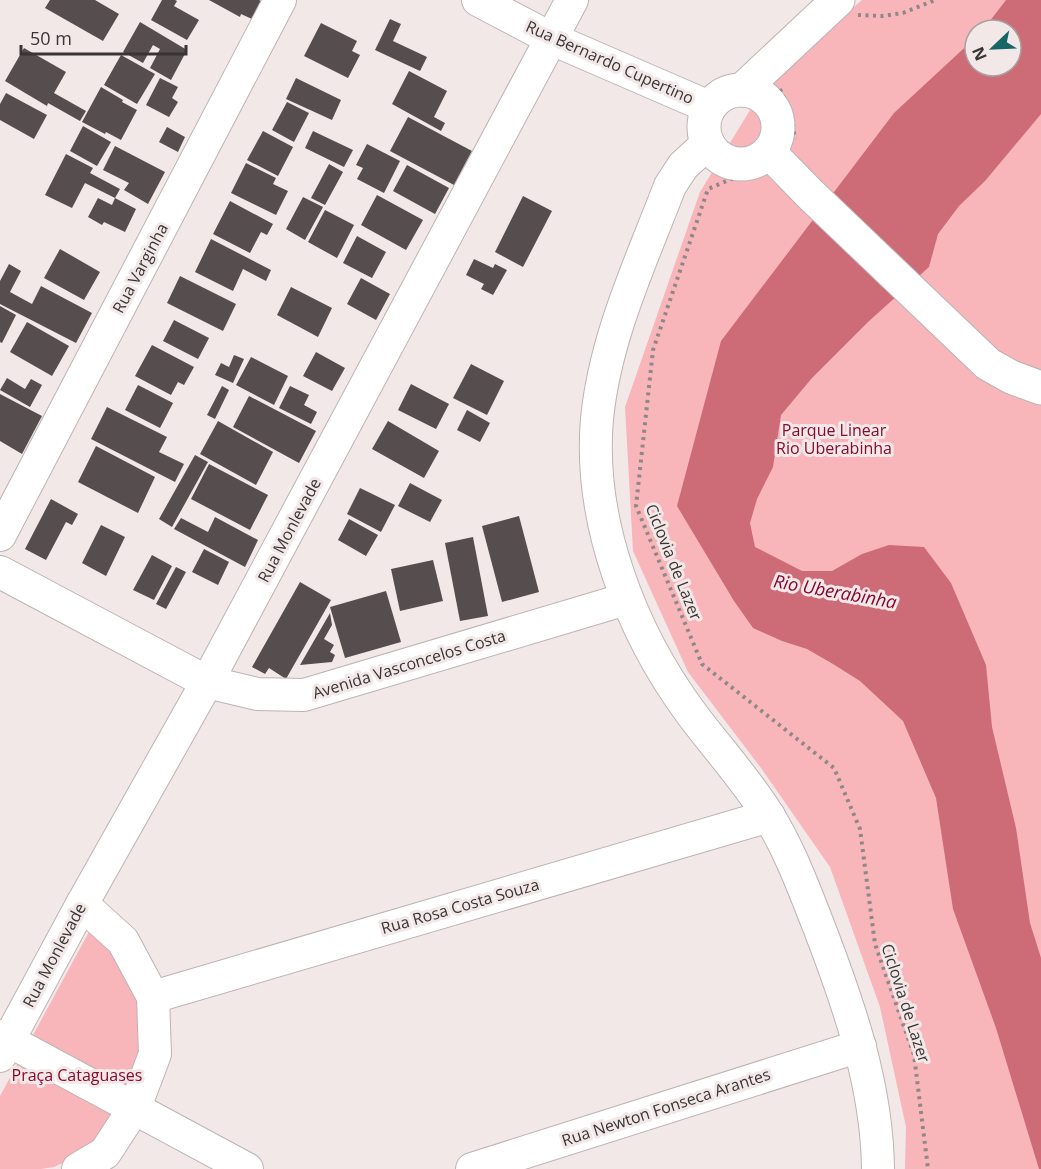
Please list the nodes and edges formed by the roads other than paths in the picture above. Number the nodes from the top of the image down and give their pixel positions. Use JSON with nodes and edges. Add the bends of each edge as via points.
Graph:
{"nodes":[{"id":1,"x":280,"y":0,"type":"edge"},
{"id":2,"x":478,"y":0,"type":"edge"},
{"id":3,"x":572,"y":0,"type":"edge"},
{"id":4,"x":843,"y":9,"type":"edge"},
{"id":5,"x":552,"y":39,"type":"junction"},
{"id":6,"x":742,"y":90,"type":"junction"},
{"id":7,"x":710,"y":107,"type":"junction"},
{"id":8,"x":708,"y":143,"type":"junction"},
{"id":9,"x":776,"y":159,"type":"junction"},
{"id":10,"x":1041,"y":388,"type":"edge"},
{"id":11,"x":0,"y":535,"type":"edge"},
{"id":12,"x":0,"y":572,"type":"edge"},
{"id":13,"x":626,"y":599,"type":"junction"},
{"id":14,"x":207,"y":682,"type":"junction"},
{"id":15,"x":769,"y":816,"type":"junction"},
{"id":16,"x":82,"y":904,"type":"junction"},
{"id":17,"x":153,"y":997,"type":"junction"},
{"id":18,"x":3,"y":1044,"type":"edge"},
{"id":19,"x":860,"y":1046,"type":"junction"},
{"id":20,"x":135,"y":1107,"type":"junction"},
{"id":21,"x":78,"y":1169,"type":"edge"},
{"id":22,"x":247,"y":1169,"type":"edge"},
{"id":23,"x":472,"y":1169,"type":"edge"},
{"id":24,"x":878,"y":1169,"type":"edge"}],
"edges":[{"from":1,"to":11,"type":"street","name":"Rua Varginha"},
{"from":2,"to":5,"type":"street","name":"Rua Bernardo Cupertino"},
{"from":3,"to":5,"type":"street","name":"Rua Monlevade"},
{"from":4,"to":6,"type":"main road"},
{"from":5,"to":7,"type":"street","name":"Rua Bernardo Cupertino"},
{"from":5,"to":14,"type":"street","name":"Rua Monlevade"},
{"from":6,"to":7,"type":"main road","via":[[728,92]]},
{"from":6,"to":9,"type":"main road","via":[[758,94],[775,113]]},
{"from":7,"to":8,"type":"main road","via":[[704,124]]},
{"from":8,"to":9,"type":"main road","via":[[726,161],[740,164]]},
{"from":8,"to":13,"type":"street","via":[[683,166],[670,186],[612,337],[597,419],[597,479],[605,526]]},
{"from":9,"to":10,"type":"main road","via":[[988,364]]},
{"from":12,"to":14,"type":"street","name":"Avenida Vasconcelos Costa"},
{"from":13,"to":14,"type":"street","name":"Avenida Vasconcelos Costa","via":[[304,695],[257,694]]},
{"from":13,"to":15,"type":"street","via":[[654,656],[690,711]]},
{"from":14,"to":16,"type":"street","name":"Rua Monlevade"},
{"from":15,"to":17,"type":"street","name":"Rua Rosa Costa Souza"},
{"from":15,"to":19,"type":"street","via":[[799,877]]},
{"from":16,"to":17,"type":"street","via":[[123,941]]},
{"from":16,"to":18,"type":"street","name":"Rua Monlevade"},
{"from":17,"to":20,"type":"street","via":[[155,1054]]},
{"from":18,"to":20,"type":"street"},
{"from":19,"to":23,"type":"street","name":"Rua Newton Fonseca Arantes"},
{"from":19,"to":24,"type":"street","via":[[873,1100]]},
{"from":20,"to":21,"type":"street","via":[[105,1153]]},
{"from":20,"to":22,"type":"street"}]}
